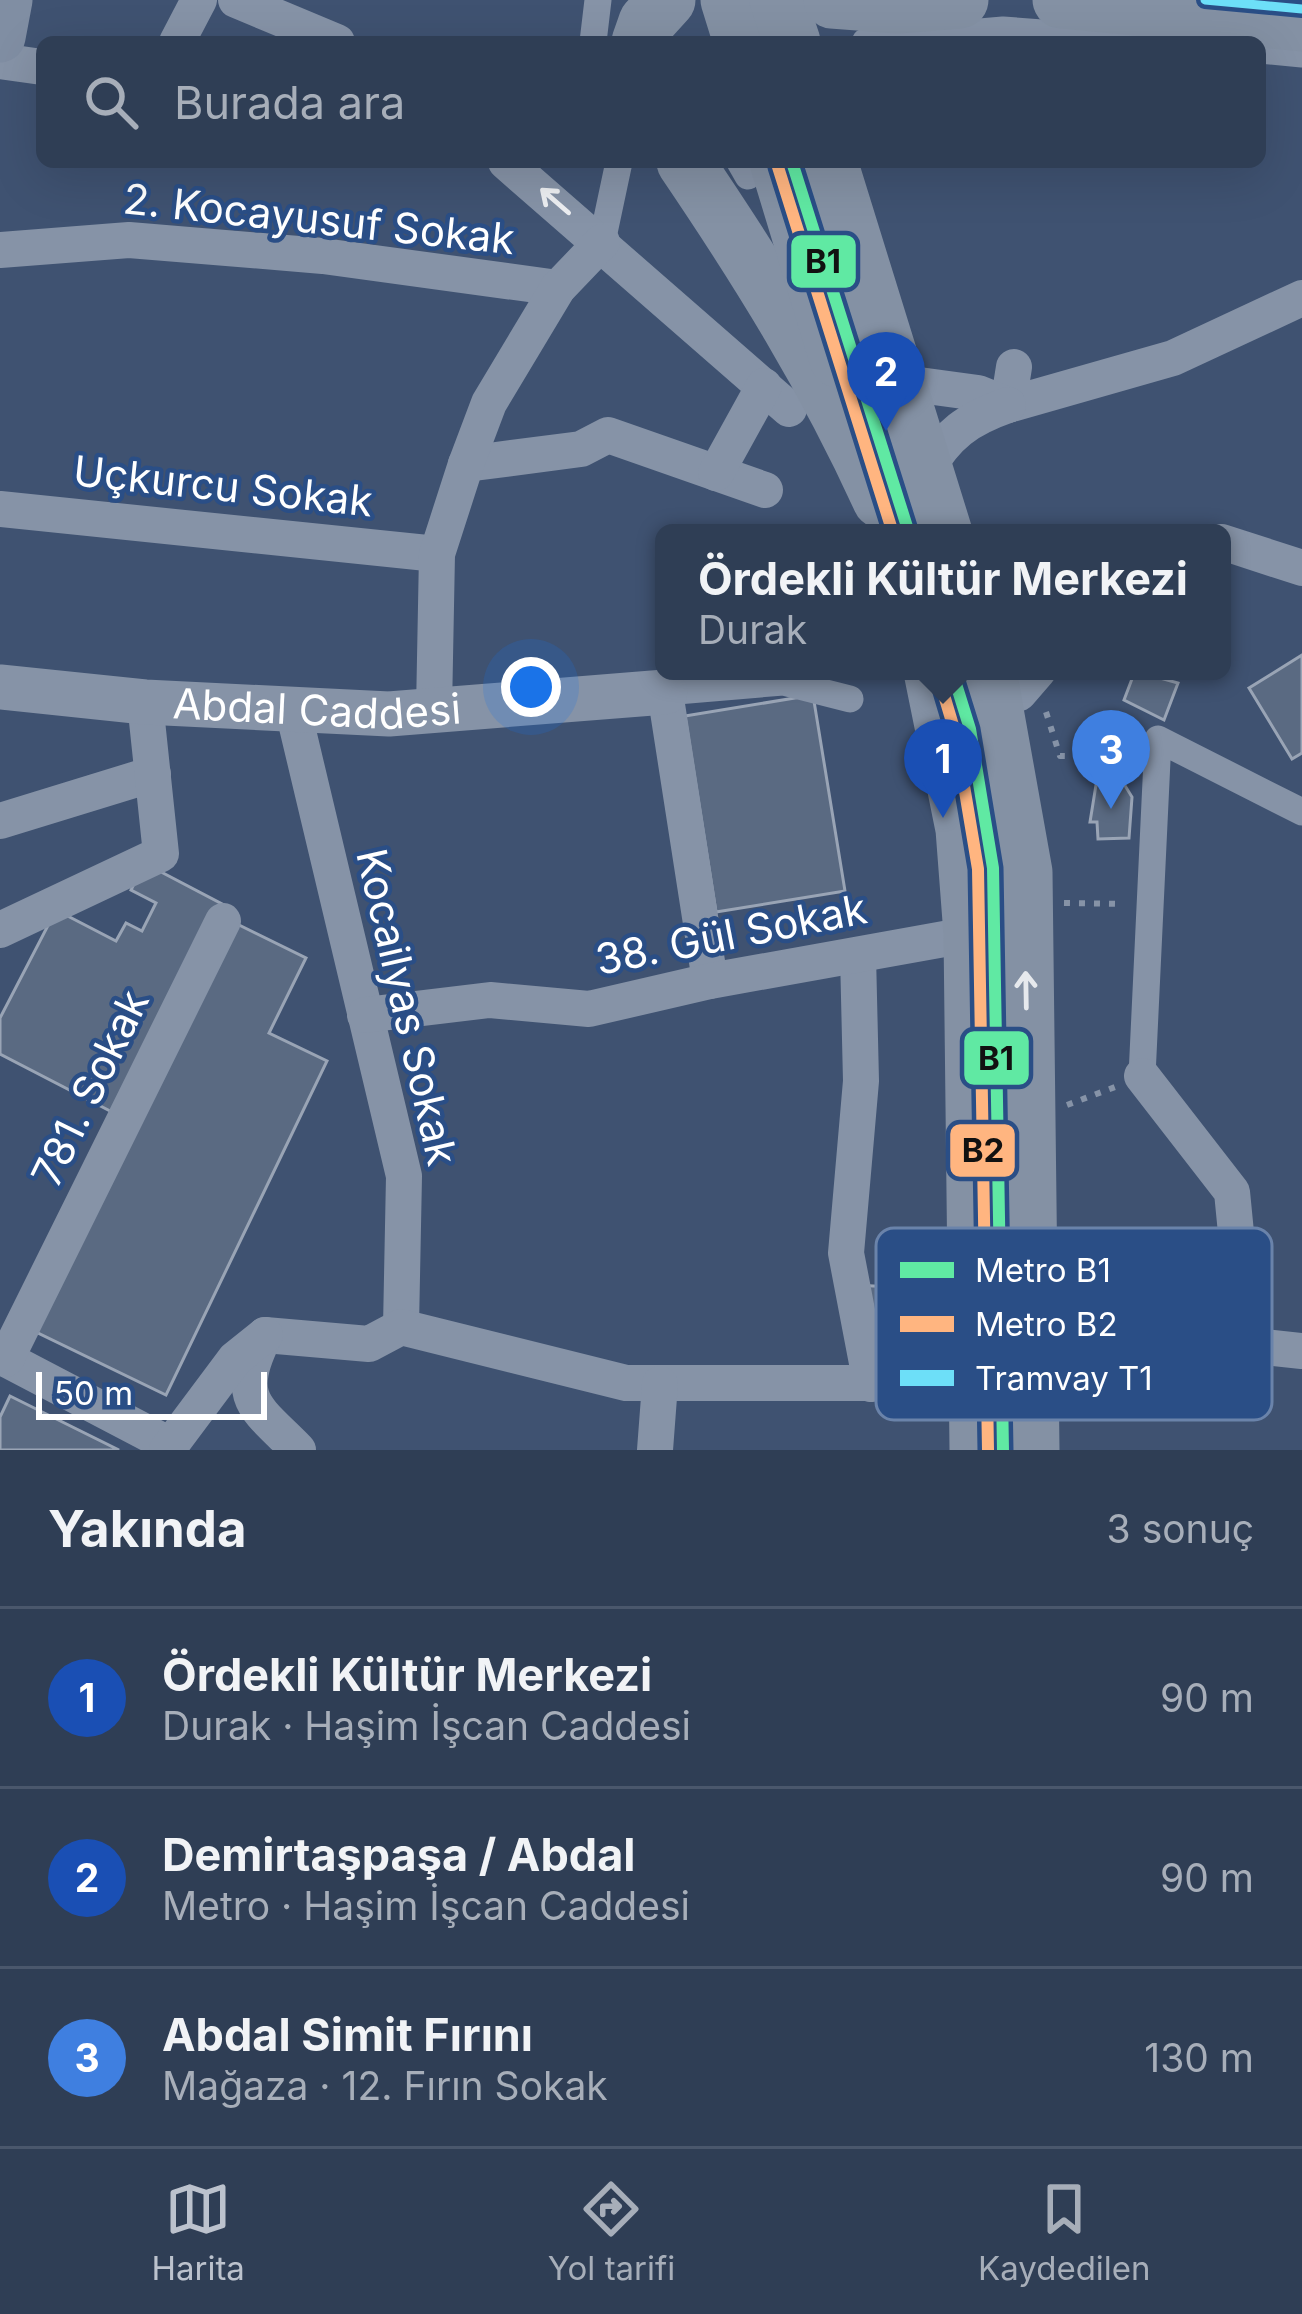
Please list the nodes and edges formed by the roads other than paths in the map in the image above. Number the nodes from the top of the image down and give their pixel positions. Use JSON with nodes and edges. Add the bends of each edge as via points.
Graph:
{"nodes":[{"id":1,"x":7,"y":0,"type":"edge"},
{"id":2,"x":199,"y":0,"type":"edge"},
{"id":3,"x":236,"y":0,"type":"edge"},
{"id":4,"x":667,"y":0,"type":"edge"},
{"id":5,"x":960,"y":0,"type":"edge"},
{"id":6,"x":1060,"y":0,"type":"edge"},
{"id":7,"x":770,"y":16,"type":"edge"},
{"id":8,"x":1302,"y":22,"type":"edge"},
{"id":9,"x":609,"y":30,"type":"edge"},
{"id":10,"x":180,"y":36,"type":"edge"},
{"id":11,"x":323,"y":36,"type":"edge"},
{"id":12,"x":887,"y":36,"type":"edge"},
{"id":13,"x":1083,"y":36,"type":"edge"},
{"id":14,"x":0,"y":38,"type":"edge"},
{"id":15,"x":1266,"y":51,"type":"edge"},
{"id":16,"x":1302,"y":54,"type":"edge"},
{"id":17,"x":0,"y":61,"type":"edge"},
{"id":18,"x":36,"y":67,"type":"edge"},
{"id":19,"x":513,"y":168,"type":"edge"},
{"id":20,"x":618,"y":168,"type":"edge"},
{"id":21,"x":689,"y":168,"type":"edge"},
{"id":22,"x":756,"y":168,"type":"edge"},
{"id":23,"x":831,"y":168,"type":"edge"},
{"id":24,"x":602,"y":242,"type":"junction"},
{"id":25,"x":0,"y":250,"type":"edge"},
{"id":26,"x":558,"y":288,"type":"junction"},
{"id":27,"x":1302,"y":298,"type":"edge"},
{"id":28,"x":1014,"y":368,"type":"dead end"},
{"id":29,"x":897,"y":382,"type":"junction"},
{"id":30,"x":1008,"y":405,"type":"junction"},
{"id":31,"x":466,"y":464,"type":"junction"},
{"id":32,"x":716,"y":473,"type":"junction"},
{"id":33,"x":765,"y":490,"type":"dead end"},
{"id":34,"x":899,"y":502,"type":"edge"},
{"id":35,"x":0,"y":508,"type":"edge"},
{"id":36,"x":931,"y":524,"type":"edge"},
{"id":37,"x":1231,"y":545,"type":"edge"},
{"id":38,"x":437,"y":554,"type":"junction"},
{"id":39,"x":1301,"y":565,"type":"edge"},
{"id":40,"x":934,"y":680,"type":"edge"},
{"id":41,"x":1006,"y":680,"type":"edge"},
{"id":42,"x":0,"y":687,"type":"edge"},
{"id":43,"x":665,"y":692,"type":"junction"},
{"id":44,"x":850,"y":699,"type":"dead end"},
{"id":45,"x":145,"y":702,"type":"junction"},
{"id":46,"x":292,"y":710,"type":"junction"},
{"id":47,"x":434,"y":710,"type":"junction"},
{"id":48,"x":153,"y":774,"type":"junction"},
{"id":49,"x":1302,"y":812,"type":"edge"},
{"id":50,"x":0,"y":821,"type":"edge"},
{"id":51,"x":223,"y":921,"type":"dead end"},
{"id":52,"x":4,"y":934,"type":"edge"},
{"id":53,"x":972,"y":934,"type":"junction"},
{"id":54,"x":858,"y":955,"type":"junction"},
{"id":55,"x":710,"y":981,"type":"junction"},
{"id":56,"x":364,"y":1015,"type":"junction"},
{"id":57,"x":1142,"y":1076,"type":"joint"},
{"id":58,"x":975,"y":1228,"type":"edge"},
{"id":59,"x":1029,"y":1228,"type":"edge"},
{"id":60,"x":1235,"y":1228,"type":"edge"},
{"id":61,"x":401,"y":1327,"type":"junction"},
{"id":62,"x":265,"y":1336,"type":"junction"},
{"id":63,"x":1272,"y":1348,"type":"edge"},
{"id":64,"x":1302,"y":1351,"type":"edge"},
{"id":65,"x":3,"y":1357,"type":"edge"},
{"id":66,"x":660,"y":1384,"type":"junction"},
{"id":67,"x":871,"y":1384,"type":"junction"},
{"id":68,"x":876,"y":1384,"type":"edge"},
{"id":69,"x":978,"y":1420,"type":"edge"},
{"id":70,"x":169,"y":1447,"type":"edge"},
{"id":71,"x":298,"y":1450,"type":"edge"},
{"id":72,"x":656,"y":1450,"type":"edge"},
{"id":73,"x":978,"y":1450,"type":"edge"}],
"edges":[{"from":1,"to":14,"type":"main road"},
{"from":2,"to":10,"type":"street"},
{"from":3,"to":11,"type":"street"},
{"from":4,"to":9,"type":"main road","via":[[646,22]]},
{"from":5,"to":7,"type":"main road"},
{"from":6,"to":8,"type":"main road"},
{"from":12,"to":13,"type":"street"},
{"from":15,"to":16,"type":"street"},
{"from":17,"to":18,"type":"street"},
{"from":24,"to":19,"type":"street","one_way":true},
{"from":20,"to":24,"type":"street"},
{"from":21,"to":34,"type":"main road"},
{"from":22,"to":34,"type":"main road"},
{"from":23,"to":29,"type":"main road"},
{"from":24,"to":26,"type":"street"},
{"from":24,"to":32,"type":"street","via":[[776,397]]},
{"from":25,"to":26,"type":"street","name":"2. Kocayusuf Sokak","via":[[129,240]]},
{"from":26,"to":31,"type":"street","via":[[488,403]]},
{"from":27,"to":30,"type":"street","via":[[1174,358]]},
{"from":28,"to":30,"type":"street"},
{"from":29,"to":30,"type":"street"},
{"from":29,"to":34,"type":"main road"},
{"from":30,"to":34,"type":"street","via":[[969,419],[942,442]]},
{"from":31,"to":32,"type":"street","via":[[581,449],[608,435]]},
{"from":31,"to":38,"type":"street"},
{"from":32,"to":33,"type":"street"},
{"from":34,"to":36,"type":"main road"},
{"from":35,"to":38,"type":"street","name":"Uçkurcu Sokak"},
{"from":37,"to":39,"type":"street"},
{"from":38,"to":47,"type":"street"},
{"from":40,"to":53,"type":"main road","via":[[964,829]]},
{"from":59,"to":41,"type":"main road","one_way":true,"via":[[1024,872]]},
{"from":42,"to":45,"type":"street","name":"Abdal Caddesi"},
{"from":43,"to":44,"type":"street","name":"Abdal Caddesi","via":[[783,682]]},
{"from":43,"to":47,"type":"street","name":"Abdal Caddesi"},
{"from":43,"to":55,"type":"street"},
{"from":45,"to":46,"type":"street","name":"Abdal Caddesi"},
{"from":45,"to":48,"type":"street"},
{"from":46,"to":47,"type":"street","name":"Abdal Caddesi"},
{"from":46,"to":56,"type":"street","name":"Kocailyas Sokak"},
{"from":48,"to":50,"type":"street"},
{"from":48,"to":52,"type":"street","via":[[161,854]]},
{"from":49,"to":57,"type":"street","via":[[1158,739]]},
{"from":51,"to":65,"type":"street","name":"781. Sokak"},
{"from":53,"to":54,"type":"street","name":"38. Gül Sokak"},
{"from":53,"to":58,"type":"main road"},
{"from":54,"to":55,"type":"street","name":"38. Gül Sokak"},
{"from":54,"to":67,"type":"street","via":[[861,1081],[846,1253]]},
{"from":55,"to":56,"type":"street","name":"38. Gül Sokak","via":[[589,1010],[490,1000]]},
{"from":56,"to":61,"type":"street","name":"Kocailyas Sokak","via":[[404,1176]]},
{"from":57,"to":60,"type":"street","via":[[1232,1192]]},
{"from":61,"to":62,"type":"street","via":[[369,1344]]},
{"from":61,"to":66,"type":"street","via":[[626,1383]]},
{"from":62,"to":70,"type":"street","via":[[235,1359]]},
{"from":62,"to":71,"type":"street","via":[[248,1369],[256,1412]]},
{"from":63,"to":64,"type":"street"},
{"from":65,"to":70,"type":"street"},
{"from":66,"to":67,"type":"street"},
{"from":66,"to":72,"type":"street"},
{"from":67,"to":68,"type":"street"},
{"from":69,"to":73,"type":"main road"}]}
